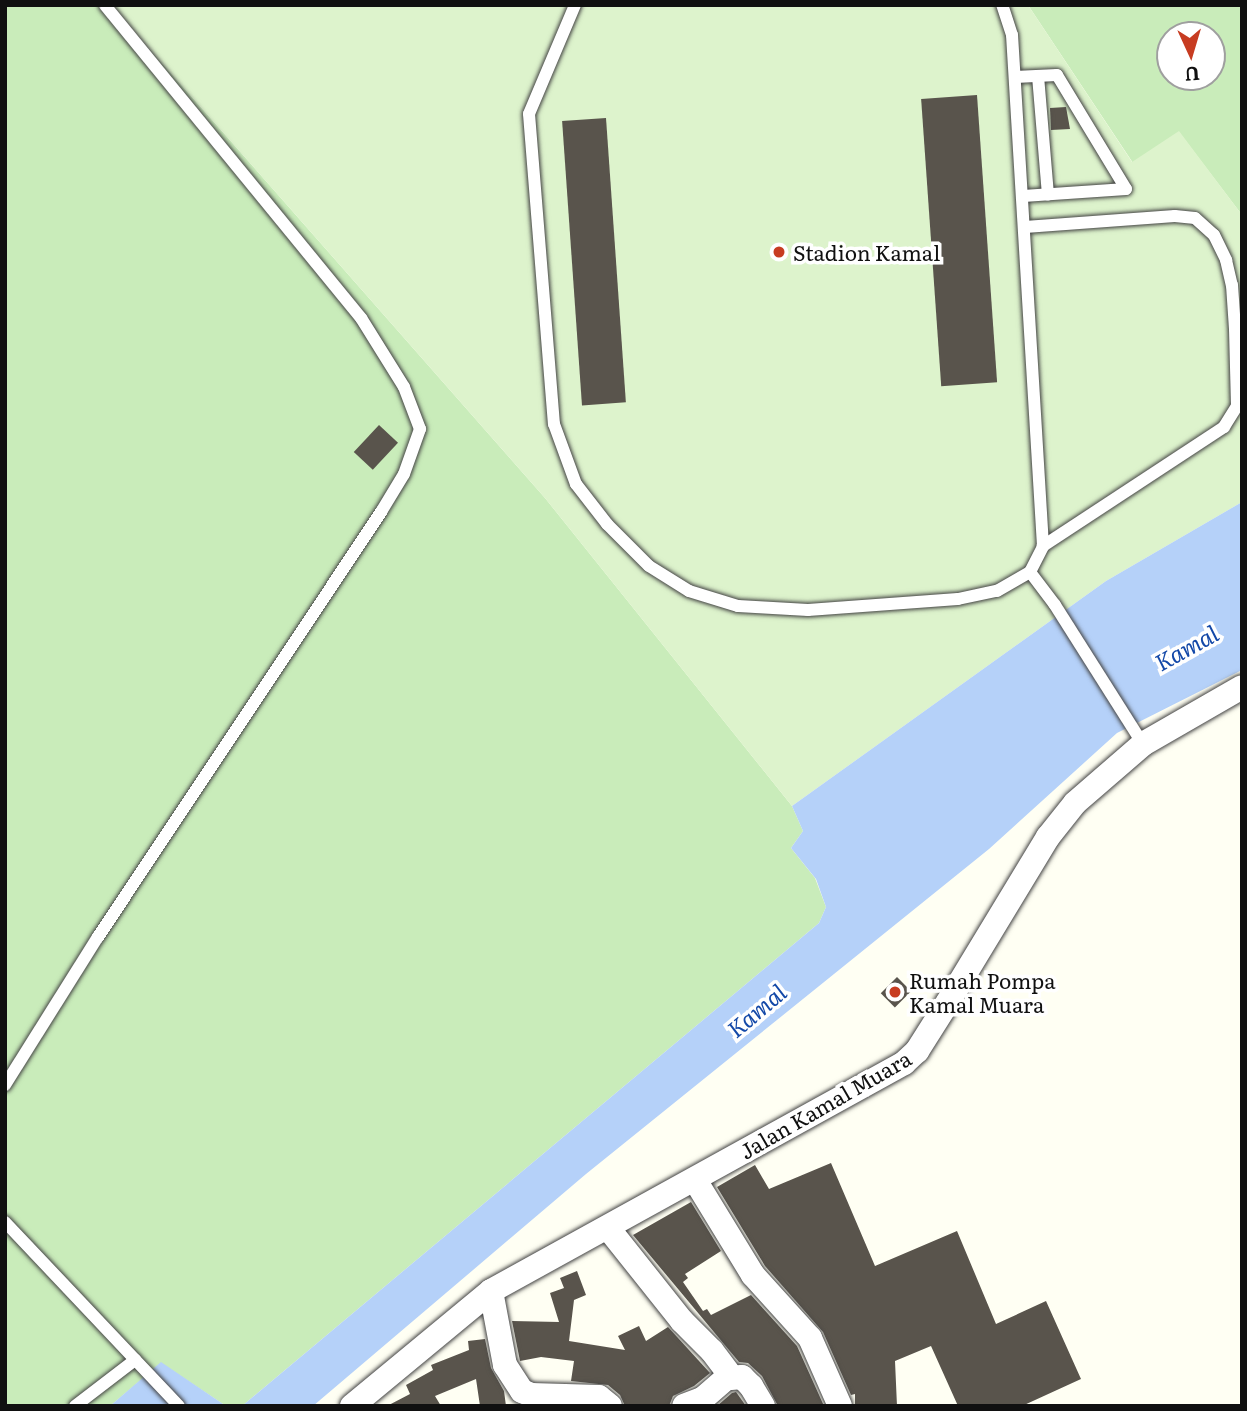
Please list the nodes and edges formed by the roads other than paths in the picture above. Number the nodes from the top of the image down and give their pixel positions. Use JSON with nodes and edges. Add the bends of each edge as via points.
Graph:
{"nodes":[{"id":1,"x":105,"y":5,"type":"edge"},
{"id":2,"x":575,"y":5,"type":"edge"},
{"id":3,"x":1002,"y":5,"type":"edge"},
{"id":4,"x":1038,"y":76,"type":"junction"},
{"id":5,"x":1015,"y":77,"type":"junction"},
{"id":6,"x":1048,"y":195,"type":"junction"},
{"id":7,"x":1023,"y":196,"type":"junction"},
{"id":8,"x":1025,"y":227,"type":"junction"},
{"id":9,"x":1043,"y":546,"type":"junction"},
{"id":10,"x":1030,"y":572,"type":"junction"},
{"id":11,"x":1242,"y":687,"type":"edge"},
{"id":12,"x":1138,"y":738,"type":"junction"},
{"id":13,"x":5,"y":1085,"type":"edge"},
{"id":14,"x":695,"y":1180,"type":"junction"},
{"id":15,"x":5,"y":1222,"type":"edge"},
{"id":16,"x":608,"y":1228,"type":"junction"},
{"id":17,"x":491,"y":1291,"type":"junction"},
{"id":18,"x":135,"y":1360,"type":"junction"},
{"id":19,"x":731,"y":1378,"type":"junction"},
{"id":20,"x":358,"y":1404,"type":"edge"},
{"id":21,"x":75,"y":1406,"type":"edge"},
{"id":22,"x":179,"y":1406,"type":"edge"},
{"id":23,"x":610,"y":1406,"type":"edge"},
{"id":24,"x":684,"y":1406,"type":"edge"},
{"id":25,"x":763,"y":1406,"type":"edge"},
{"id":26,"x":840,"y":1406,"type":"edge"}],
"edges":[{"from":1,"to":13,"type":"lane","via":[[361,318],[404,387],[420,429],[404,474],[381,512]]},
{"from":2,"to":10,"type":"lane","via":[[529,114],[555,424],[576,484],[607,524],[649,566],[689,591],[738,606],[808,610],[958,599],[997,591]]},
{"from":3,"to":5,"type":"lane","via":[[1013,35]]},
{"from":4,"to":5,"type":"lane"},
{"from":4,"to":6,"type":"lane"},
{"from":4,"to":6,"type":"lane","via":[[1057,75],[1126,190]]},
{"from":5,"to":7,"type":"lane"},
{"from":6,"to":7,"type":"lane"},
{"from":7,"to":8,"type":"lane"},
{"from":8,"to":9,"type":"lane"},
{"from":8,"to":9,"type":"lane","via":[[1195,218],[1214,234],[1230,272],[1237,368],[1237,406],[1224,427]]},
{"from":9,"to":10,"type":"lane"},
{"from":10,"to":12,"type":"lane","via":[[1055,604]]},
{"from":11,"to":12,"type":"street","name":"Jalan Kamal Muara"},
{"from":12,"to":14,"type":"street","name":"Jalan Kamal Muara","via":[[1048,836],[948,1002],[904,1063]]},
{"from":14,"to":16,"type":"street","name":"Jalan Kamal Muara"},
{"from":14,"to":26,"type":"street","via":[[753,1275],[810,1338]]},
{"from":15,"to":18,"type":"lane"},
{"from":16,"to":17,"type":"street","name":"Jalan Kamal Muara"},
{"from":16,"to":19,"type":"street"},
{"from":17,"to":20,"type":"street","name":"Jalan Kamal Muara"},
{"from":17,"to":23,"type":"street","via":[[505,1365],[522,1391],[599,1397]]},
{"from":18,"to":21,"type":"lane"},
{"from":18,"to":22,"type":"lane"},
{"from":19,"to":24,"type":"street"},
{"from":19,"to":25,"type":"street","via":[[742,1377]]}]}
